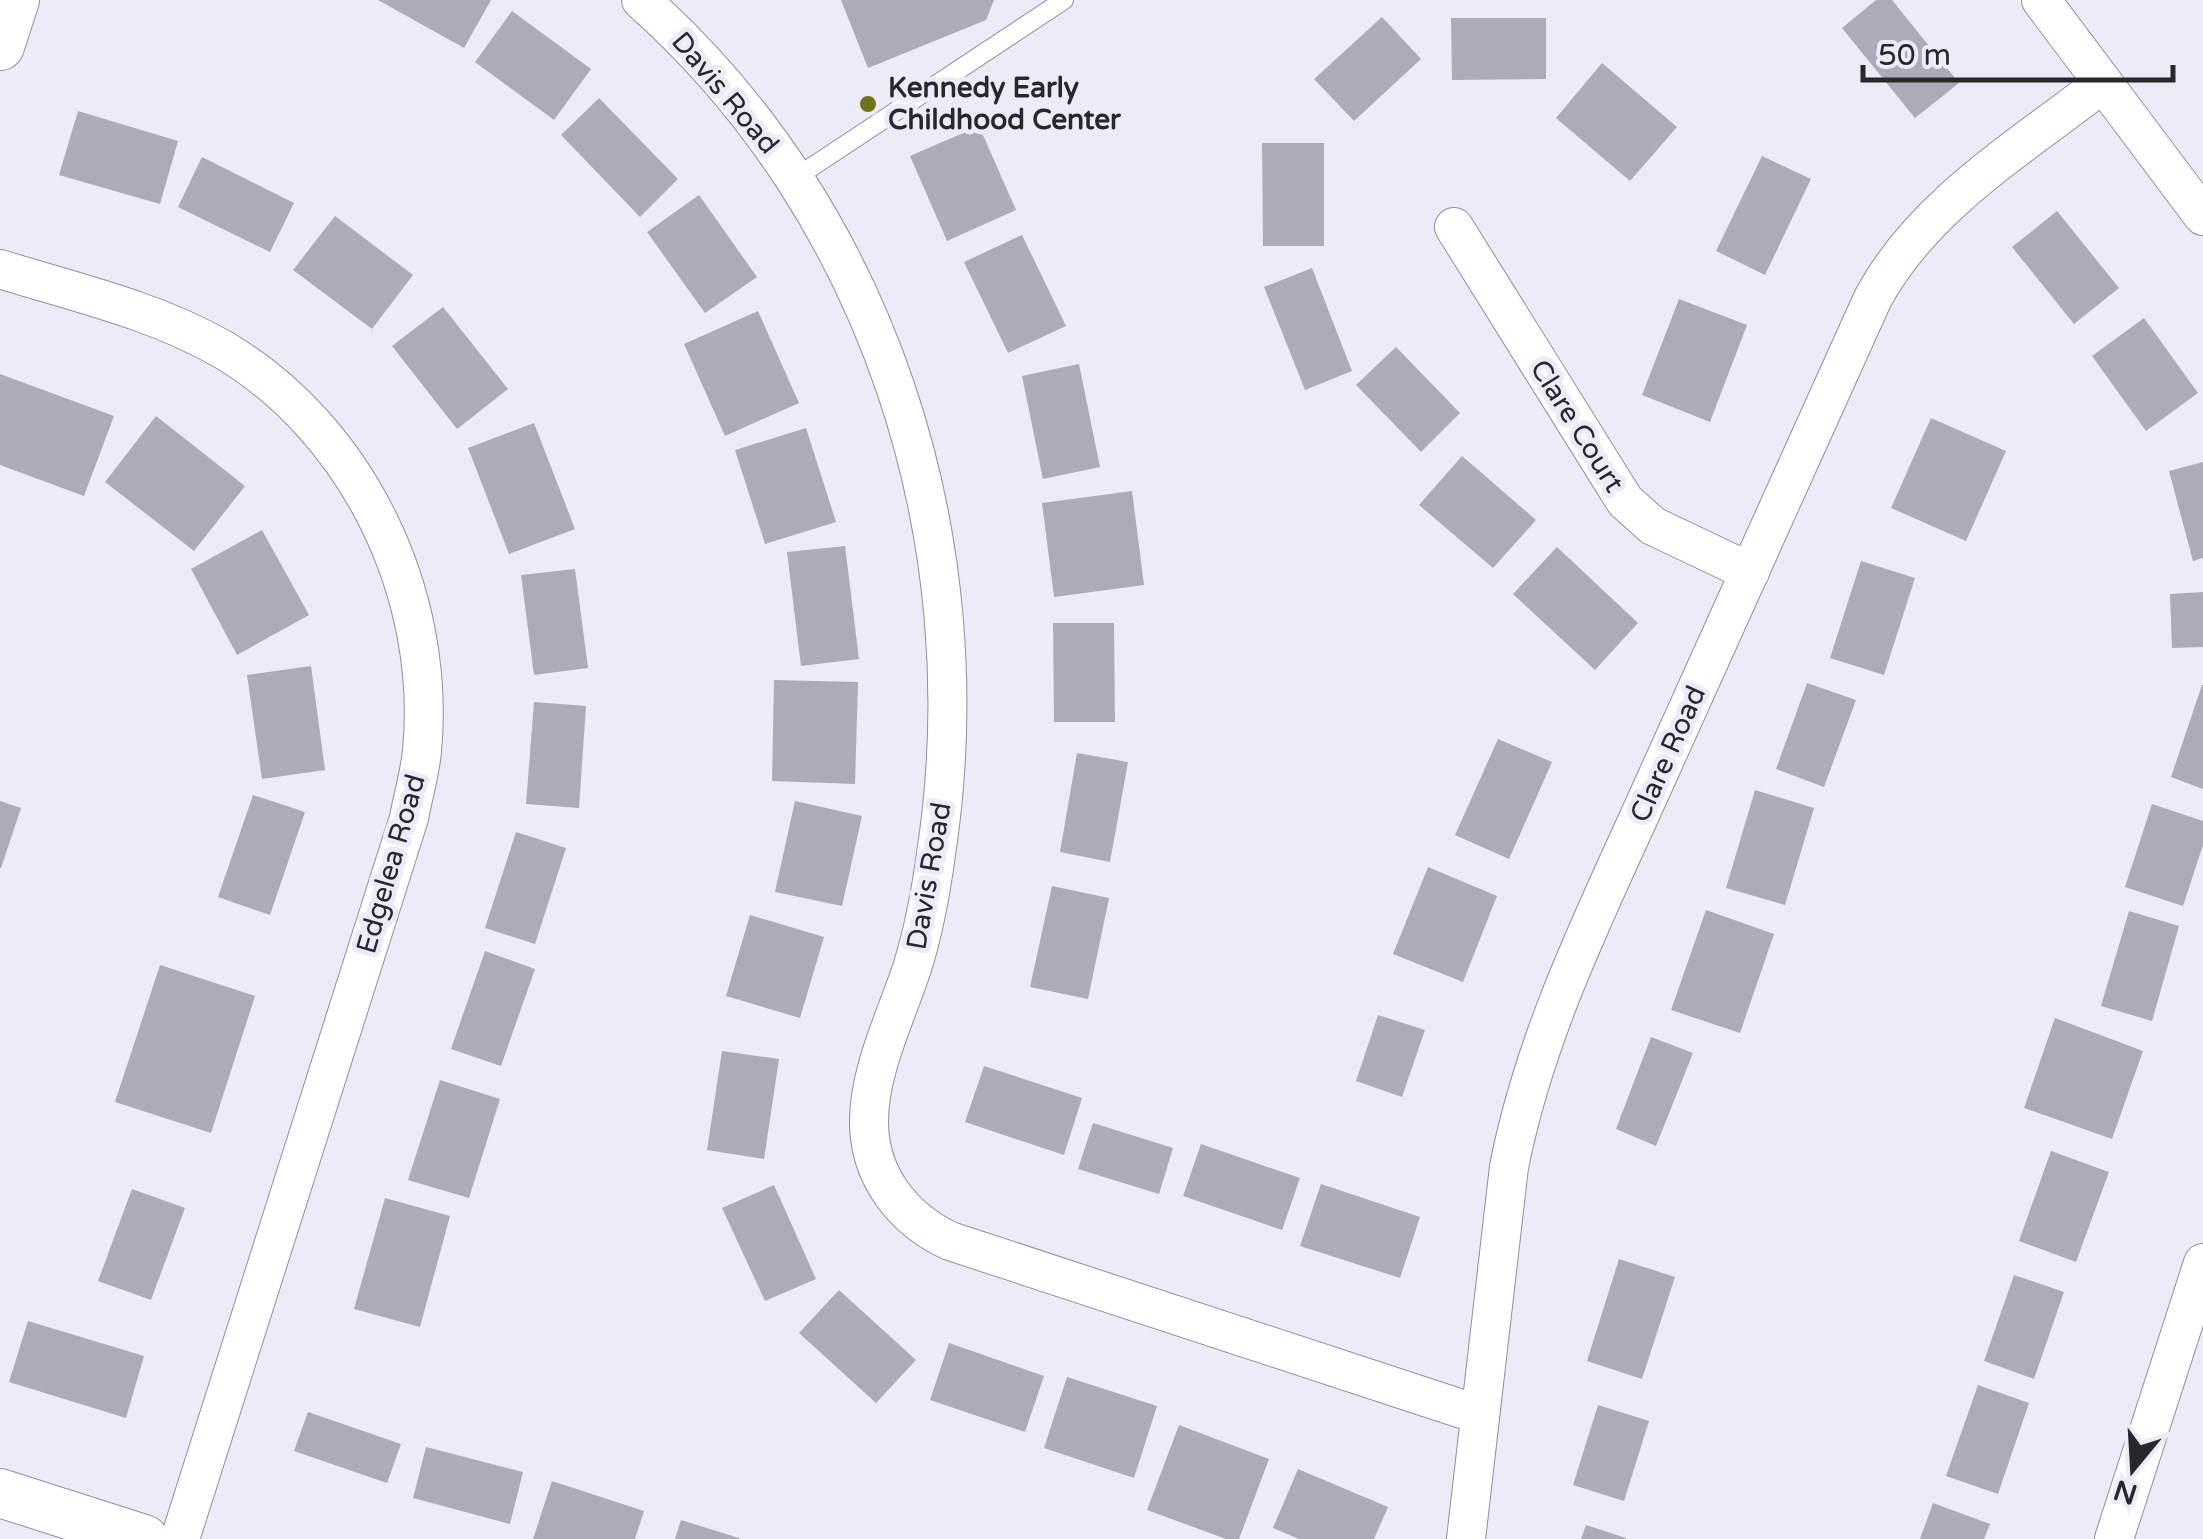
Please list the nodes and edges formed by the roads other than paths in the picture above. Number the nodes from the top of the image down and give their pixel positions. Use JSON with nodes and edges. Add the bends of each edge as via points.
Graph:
{"nodes":[{"id":1,"x":15,"y":0,"type":"edge"},
{"id":2,"x":1064,"y":0,"type":"edge"},
{"id":3,"x":2041,"y":0,"type":"edge"},
{"id":4,"x":646,"y":2,"type":"edge"},
{"id":5,"x":0,"y":46,"type":"edge"},
{"id":6,"x":2103,"y":83,"type":"junction"},
{"id":7,"x":795,"y":178,"type":"junction"},
{"id":8,"x":2203,"y":216,"type":"edge"},
{"id":9,"x":1454,"y":227,"type":"dead end"},
{"id":10,"x":0,"y":268,"type":"edge"},
{"id":11,"x":1750,"y":572,"type":"junction"},
{"id":12,"x":2203,"y":1264,"type":"edge"},
{"id":13,"x":1480,"y":1414,"type":"junction"},
{"id":14,"x":0,"y":1493,"type":"edge"},
{"id":15,"x":144,"y":1539,"type":"edge"},
{"id":16,"x":180,"y":1539,"type":"edge"},
{"id":17,"x":1466,"y":1539,"type":"edge"},
{"id":18,"x":2114,"y":1539,"type":"edge"}],
"edges":[{"from":1,"to":5,"type":"street"},
{"from":2,"to":7,"type":"lane"},
{"from":3,"to":6,"type":"street"},
{"from":4,"to":7,"type":"street","name":"Davis Road","via":[[727,86]]},
{"from":6,"to":8,"type":"street"},
{"from":6,"to":11,"type":"street","name":"Clare Road","via":[[1931,216],[1896,255]]},
{"from":7,"to":13,"type":"street","name":"Davis Road","via":[[826,226],[892,369],[937,537],[945,616],[944,806],[915,960],[873,1088],[869,1125],[876,1170],[899,1206],[950,1242]]},
{"from":9,"to":11,"type":"street","name":"Clare Court","via":[[1624,501],[1653,526]]},
{"from":10,"to":16,"type":"street","name":"Edgelea Road","via":[[185,330],[276,388],[322,433],[360,486],[410,601],[422,750],[409,818]]},
{"from":11,"to":13,"type":"street","name":"Clare Road","via":[[1538,1048],[1509,1167]]},
{"from":12,"to":18,"type":"street"},
{"from":13,"to":17,"type":"street","name":"Clare Road"},
{"from":14,"to":15,"type":"street"}]}
